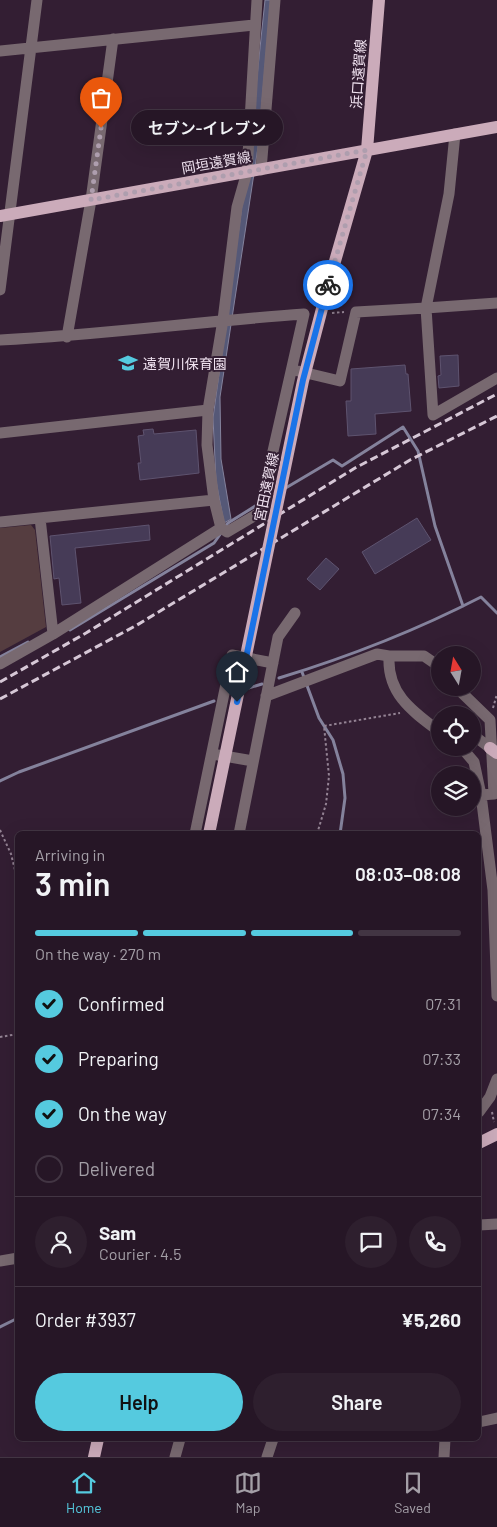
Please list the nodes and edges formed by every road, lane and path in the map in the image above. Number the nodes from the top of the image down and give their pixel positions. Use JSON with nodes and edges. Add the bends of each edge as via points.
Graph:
{"nodes":[{"id":1,"x":37,"y":0,"type":"edge"},
{"id":2,"x":257,"y":0,"type":"edge"},
{"id":3,"x":275,"y":0,"type":"edge"},
{"id":4,"x":379,"y":0,"type":"edge"},
{"id":5,"x":254,"y":25,"type":"junction"},
{"id":6,"x":113,"y":39,"type":"junction"},
{"id":7,"x":30,"y":48,"type":"junction"},
{"id":8,"x":0,"y":51,"type":"edge"},
{"id":9,"x":497,"y":127,"type":"edge"},
{"id":10,"x":454,"y":134,"type":"junction"},
{"id":11,"x":367,"y":150,"type":"junction"},
{"id":12,"x":261,"y":170,"type":"junction"},
{"id":13,"x":247,"y":172,"type":"junction"},
{"id":14,"x":91,"y":200,"type":"junction"},
{"id":15,"x":4,"y":215,"type":"edge"},
{"id":16,"x":0,"y":290,"type":"edge"},
{"id":17,"x":497,"y":303,"type":"edge"},
{"id":18,"x":426,"y":308,"type":"junction"},
{"id":19,"x":223,"y":320,"type":"junction"},
{"id":20,"x":67,"y":337,"type":"junction"},
{"id":21,"x":0,"y":340,"type":"edge"},
{"id":22,"x":292,"y":370,"type":"junction"},
{"id":23,"x":497,"y":378,"type":"edge"},
{"id":24,"x":208,"y":410,"type":"junction"},
{"id":25,"x":0,"y":433,"type":"edge"},
{"id":26,"x":214,"y":500,"type":"junction"},
{"id":27,"x":40,"y":518,"type":"junction"},
{"id":28,"x":0,"y":522,"type":"edge"},
{"id":29,"x":221,"y":528,"type":"junction"},
{"id":30,"x":295,"y":612,"type":"dead end"},
{"id":31,"x":53,"y":634,"type":"junction"},
{"id":32,"x":389,"y":656,"type":"junction"},
{"id":33,"x":431,"y":661,"type":"edge"},
{"id":34,"x":273,"y":663,"type":"junction"},
{"id":35,"x":0,"y":664,"type":"edge"},
{"id":36,"x":497,"y":694,"type":"edge"},
{"id":37,"x":266,"y":696,"type":"junction"},
{"id":38,"x":465,"y":696,"type":"edge"},
{"id":39,"x":412,"y":712,"type":"junction"},
{"id":40,"x":490,"y":720,"type":"junction"},
{"id":41,"x":431,"y":726,"type":"edge"},
{"id":42,"x":481,"y":741,"type":"edge"},
{"id":43,"x":494,"y":750,"type":"edge"},
{"id":44,"x":212,"y":754,"type":"junction"},
{"id":45,"x":253,"y":761,"type":"junction"},
{"id":46,"x":481,"y":795,"type":"joint"},
{"id":47,"x":0,"y":830,"type":"edge"},
{"id":48,"x":196,"y":831,"type":"edge"},
{"id":49,"x":210,"y":831,"type":"edge"},
{"id":50,"x":240,"y":831,"type":"edge"},
{"id":51,"x":317,"y":831,"type":"edge"},
{"id":52,"x":15,"y":870,"type":"edge"},
{"id":53,"x":497,"y":996,"type":"edge"},
{"id":54,"x":15,"y":1034,"type":"edge"},
{"id":55,"x":0,"y":1037,"type":"edge"},
{"id":56,"x":497,"y":1079,"type":"edge"},
{"id":57,"x":490,"y":1097,"type":"junction"},
{"id":58,"x":481,"y":1109,"type":"edge"},
{"id":59,"x":497,"y":1134,"type":"edge"},
{"id":60,"x":481,"y":1142,"type":"edge"},
{"id":61,"x":481,"y":1224,"type":"edge"},
{"id":62,"x":497,"y":1224,"type":"edge"},
{"id":63,"x":15,"y":1258,"type":"edge"},
{"id":64,"x":0,"y":1261,"type":"edge"},
{"id":65,"x":497,"y":1418,"type":"edge"},
{"id":66,"x":481,"y":1422,"type":"edge"},
{"id":67,"x":98,"y":1441,"type":"edge"},
{"id":68,"x":179,"y":1441,"type":"edge"},
{"id":69,"x":272,"y":1441,"type":"edge"},
{"id":70,"x":445,"y":1441,"type":"edge"},
{"id":71,"x":94,"y":1457,"type":"edge"},
{"id":72,"x":175,"y":1457,"type":"edge"},
{"id":73,"x":267,"y":1457,"type":"edge"},
{"id":74,"x":444,"y":1457,"type":"edge"}],
"edges":[{"from":1,"to":7,"type":"street"},
{"from":2,"to":5,"type":"street"},
{"from":3,"to":12,"type":"street"},
{"from":4,"to":11,"type":"main road","name":"浜口遠賀線"},
{"from":5,"to":6,"type":"street"},
{"from":5,"to":13,"type":"street","via":[[256,38]]},
{"from":6,"to":7,"type":"street"},
{"from":6,"to":14,"type":"street"},
{"from":7,"to":8,"type":"street"},
{"from":7,"to":15,"type":"street"},
{"from":9,"to":10,"type":"main road","name":"岡垣遠賀線"},
{"from":10,"to":11,"type":"main road","name":"岡垣遠賀線"},
{"from":10,"to":18,"type":"street","via":[[449,194]]},
{"from":11,"to":12,"type":"main road","name":"岡垣遠賀線"},
{"from":11,"to":49,"type":"main road","name":"宮田遠賀線","bridge":true,"via":[[303,380]]},
{"from":12,"to":13,"type":"main road","name":"岡垣遠賀線"},
{"from":13,"to":14,"type":"main road","name":"岡垣遠賀線"},
{"from":13,"to":19,"type":"street","via":[[237,206]]},
{"from":14,"to":15,"type":"main road","name":"岡垣遠賀線"},
{"from":14,"to":20,"type":"street"},
{"from":15,"to":16,"type":"street"},
{"from":17,"to":18,"type":"street"},
{"from":18,"to":22,"type":"street","via":[[356,312],[340,381]]},
{"from":18,"to":23,"type":"street","via":[[433,415]]},
{"from":19,"to":20,"type":"street"},
{"from":19,"to":22,"type":"street","via":[[304,314]]},
{"from":19,"to":24,"type":"street"},
{"from":20,"to":21,"type":"street"},
{"from":22,"to":29,"type":"street","via":[[259,513],[227,532]]},
{"from":24,"to":25,"type":"street"},
{"from":24,"to":26,"type":"street","via":[[207,445]]},
{"from":26,"to":27,"type":"street"},
{"from":26,"to":29,"type":"street"},
{"from":27,"to":28,"type":"street"},
{"from":27,"to":31,"type":"street"},
{"from":29,"to":31,"type":"street"},
{"from":30,"to":34,"type":"street","via":[[278,637]]},
{"from":31,"to":35,"type":"street"},
{"from":32,"to":33,"type":"street","via":[[424,656]]},
{"from":32,"to":37,"type":"street","via":[[377,654]]},
{"from":32,"to":39,"type":"street","via":[[394,687]]},
{"from":34,"to":37,"type":"street"},
{"from":34,"to":44,"type":"street","via":[[232,655]]},
{"from":36,"to":40,"type":"path"},
{"from":37,"to":45,"type":"street"},
{"from":38,"to":40,"type":"street"},
{"from":39,"to":41,"type":"street"},
{"from":39,"to":51,"type":"path","via":[[324,726],[329,776],[326,804]]},
{"from":40,"to":43,"type":"street"},
{"from":42,"to":43,"type":"street"},
{"from":43,"to":46,"type":"street","via":[[494,794]]},
{"from":44,"to":45,"type":"street"},
{"from":44,"to":48,"type":"street"},
{"from":45,"to":50,"type":"street"},
{"from":46,"to":53,"type":"street","via":[[493,890]]},
{"from":47,"to":52,"type":"path"},
{"from":54,"to":55,"type":"path"},
{"from":56,"to":57,"type":"street"},
{"from":57,"to":58,"type":"street"},
{"from":57,"to":59,"type":"path"},
{"from":59,"to":60,"type":"main road"},
{"from":61,"to":62,"type":"street"},
{"from":63,"to":64,"type":"street"},
{"from":65,"to":66,"type":"street"},
{"from":67,"to":71,"type":"main road"},
{"from":68,"to":72,"type":"street"},
{"from":69,"to":73,"type":"street"},
{"from":70,"to":74,"type":"street"}]}
